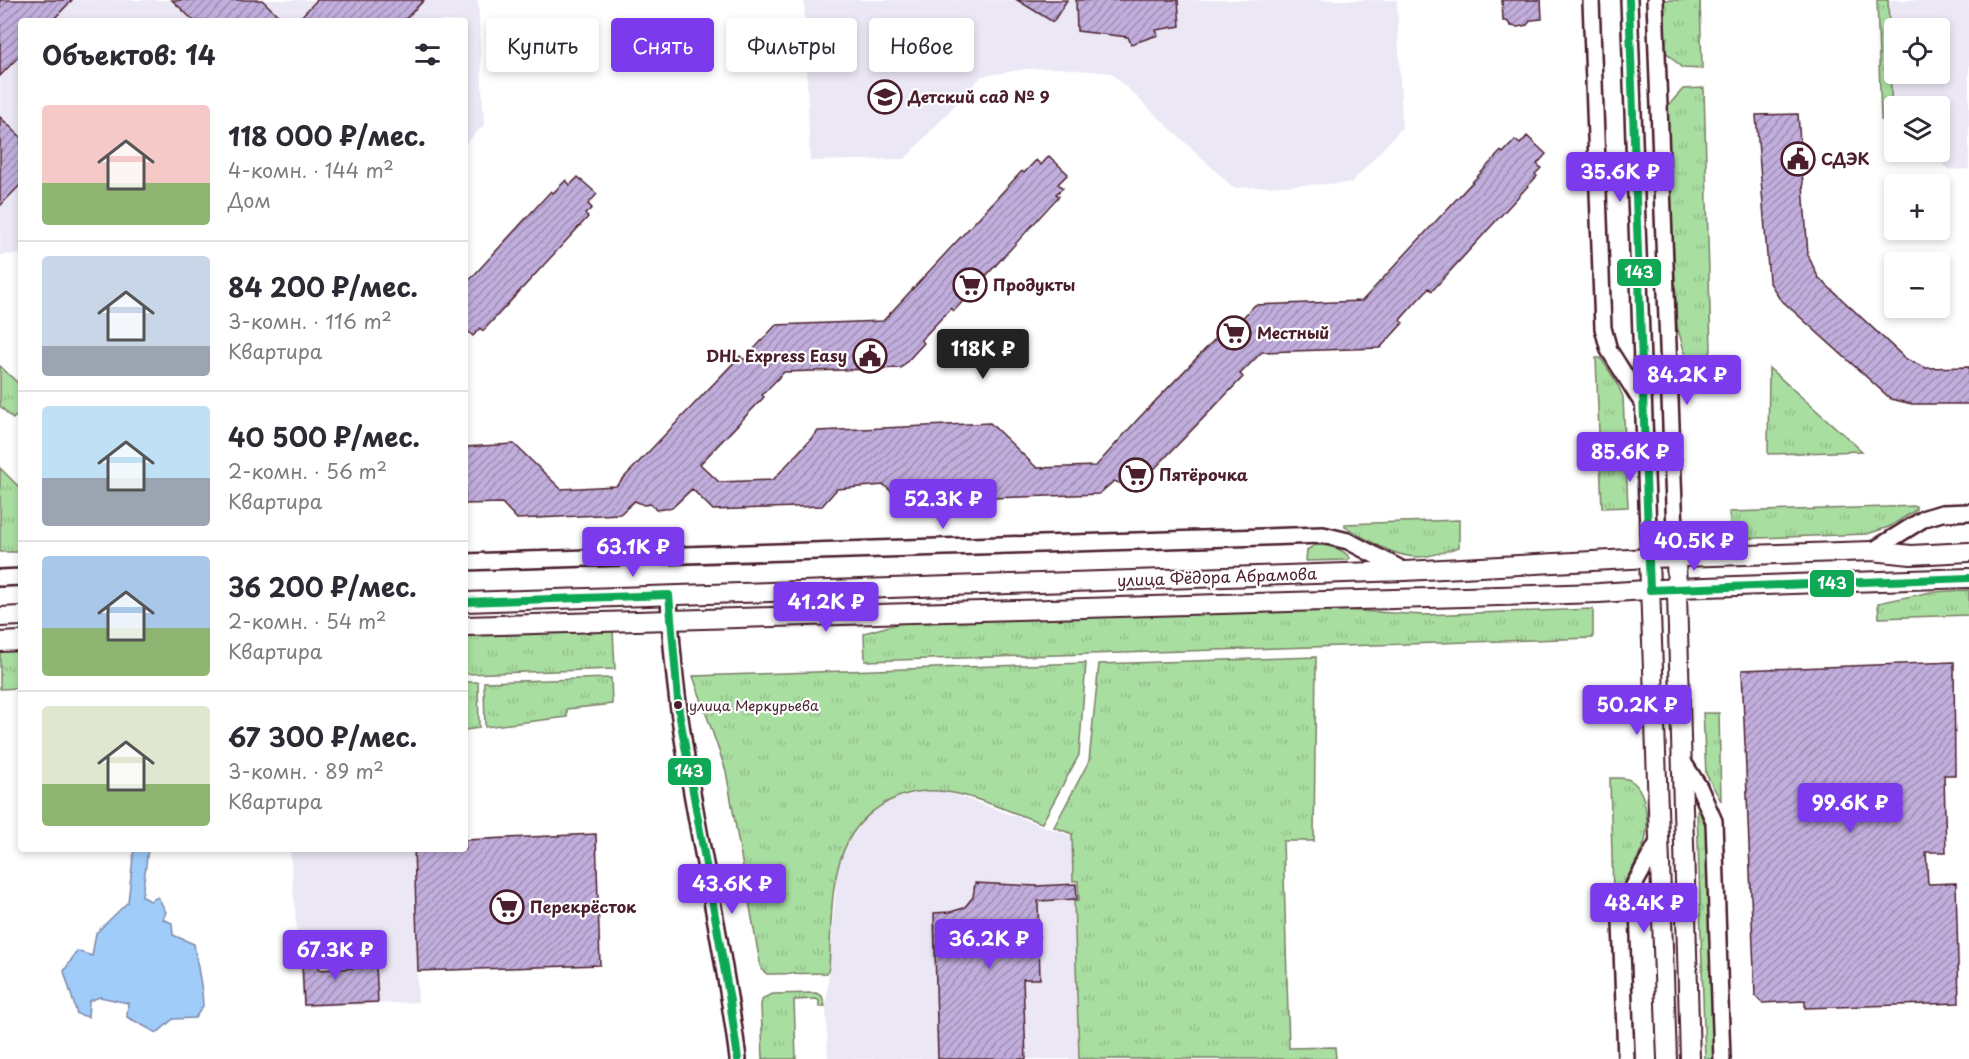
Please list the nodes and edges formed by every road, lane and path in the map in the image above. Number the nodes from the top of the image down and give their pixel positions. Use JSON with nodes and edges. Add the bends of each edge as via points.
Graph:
{"nodes":[{"id":1,"x":1591,"y":0,"type":"edge"},
{"id":2,"x":1629,"y":0,"type":"edge"},
{"id":3,"x":1655,"y":0,"type":"edge"},
{"id":4,"x":1644,"y":406,"type":"junction"},
{"id":5,"x":1969,"y":512,"type":"edge"},
{"id":6,"x":1872,"y":551,"type":"junction"},
{"id":7,"x":1969,"y":552,"type":"edge"},
{"id":8,"x":1649,"y":558,"type":"junction"},
{"id":9,"x":1676,"y":558,"type":"junction"},
{"id":10,"x":468,"y":562,"type":"edge"},
{"id":11,"x":1405,"y":571,"type":"junction"},
{"id":12,"x":18,"y":577,"type":"edge"},
{"id":13,"x":0,"y":578,"type":"edge"},
{"id":14,"x":1969,"y":578,"type":"edge"},
{"id":15,"x":1677,"y":588,"type":"junction"},
{"id":16,"x":1650,"y":590,"type":"junction"},
{"id":17,"x":669,"y":595,"type":"junction"},
{"id":18,"x":468,"y":602,"type":"edge"},
{"id":19,"x":18,"y":616,"type":"edge"},
{"id":20,"x":0,"y":617,"type":"edge"},
{"id":21,"x":670,"y":620,"type":"junction"},
{"id":22,"x":468,"y":626,"type":"edge"},
{"id":23,"x":18,"y":641,"type":"edge"},
{"id":24,"x":0,"y":642,"type":"edge"},
{"id":25,"x":1683,"y":762,"type":"junction"},
{"id":26,"x":1659,"y":840,"type":"junction"},
{"id":27,"x":738,"y":1059,"type":"edge"},
{"id":28,"x":1626,"y":1059,"type":"edge"},
{"id":29,"x":1667,"y":1059,"type":"edge"},
{"id":30,"x":1690,"y":1059,"type":"edge"},
{"id":31,"x":1722,"y":1059,"type":"edge"}],
"edges":[{"from":1,"to":4,"type":"street","via":[[1603,327],[1610,350]]},
{"from":2,"to":4,"type":"street"},
{"from":3,"to":9,"type":"street"},
{"from":4,"to":8,"type":"street"},
{"from":5,"to":6,"type":"street","via":[[1925,518]]},
{"from":6,"to":7,"type":"street","name":"улица Фёдора Абрамова","via":[[1911,555]]},
{"from":6,"to":9,"type":"street","name":"улица Фёдора Абрамова"},
{"from":8,"to":9,"type":"street","name":"улица Фёдора Абрамова"},
{"from":8,"to":11,"type":"street","name":"улица Фёдора Абрамова"},
{"from":8,"to":16,"type":"street"},
{"from":9,"to":15,"type":"street"},
{"from":10,"to":11,"type":"street","via":[[1323,535],[1348,541]]},
{"from":11,"to":17,"type":"street","name":"улица Фёдора Абрамова"},
{"from":12,"to":13,"type":"street"},
{"from":14,"to":15,"type":"street","name":"улица Фёдора Абрамова"},
{"from":15,"to":16,"type":"street","name":"улица Фёдора Абрамова"},
{"from":15,"to":25,"type":"street"},
{"from":16,"to":21,"type":"street","name":"улица Фёдора Абрамова"},
{"from":16,"to":26,"type":"street"},
{"from":17,"to":18,"type":"street","name":"улица Фёдора Абрамова"},
{"from":17,"to":21,"type":"street"},
{"from":19,"to":20,"type":"street"},
{"from":21,"to":22,"type":"street","name":"улица Фёдора Абрамова"},
{"from":21,"to":27,"type":"street","via":[[677,705],[728,981]]},
{"from":23,"to":24,"type":"street"},
{"from":25,"to":30,"type":"street"},
{"from":25,"to":31,"type":"street","via":[[1714,821]]},
{"from":26,"to":28,"type":"street","via":[[1622,911]]},
{"from":26,"to":29,"type":"street"}]}
